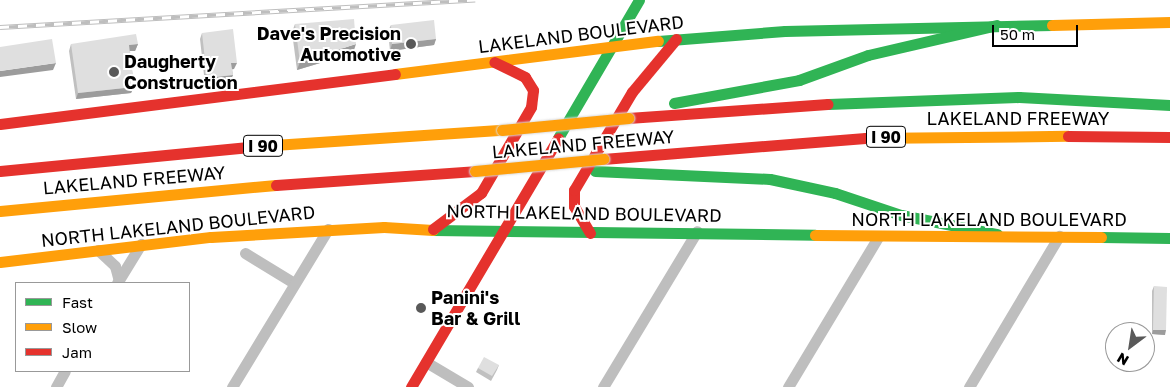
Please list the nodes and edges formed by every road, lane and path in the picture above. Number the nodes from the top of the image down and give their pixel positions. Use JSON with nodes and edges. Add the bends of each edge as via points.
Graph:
{"nodes":[{"id":1,"x":639,"y":0,"type":"edge"},
{"id":2,"x":1170,"y":22,"type":"edge"},
{"id":3,"x":997,"y":25,"type":"junction"},
{"id":4,"x":676,"y":39,"type":"junction"},
{"id":5,"x":610,"y":46,"type":"junction"},
{"id":6,"x":492,"y":62,"type":"junction"},
{"id":7,"x":1170,"y":104,"type":"edge"},
{"id":8,"x":628,"y":118,"type":"junction"},
{"id":9,"x":0,"y":124,"type":"edge"},
{"id":10,"x":1170,"y":137,"type":"edge"},
{"id":11,"x":0,"y":169,"type":"edge"},
{"id":12,"x":475,"y":171,"type":"junction"},
{"id":13,"x":0,"y":212,"type":"edge"},
{"id":14,"x":328,"y":228,"type":"junction"},
{"id":15,"x":433,"y":229,"type":"junction"},
{"id":16,"x":697,"y":231,"type":"junction"},
{"id":17,"x":502,"y":233,"type":"junction"},
{"id":18,"x":590,"y":233,"type":"junction"},
{"id":19,"x":997,"y":234,"type":"junction"},
{"id":20,"x":1059,"y":236,"type":"junction"},
{"id":21,"x":878,"y":237,"type":"junction"},
{"id":22,"x":1170,"y":238,"type":"edge"},
{"id":23,"x":141,"y":244,"type":"junction"},
{"id":24,"x":98,"y":250,"type":"junction"},
{"id":25,"x":245,"y":253,"type":"dead end"},
{"id":26,"x":0,"y":262,"type":"edge"},
{"id":27,"x":118,"y":282,"type":"edge"},
{"id":28,"x":294,"y":283,"type":"junction"},
{"id":29,"x":426,"y":362,"type":"junction"},
{"id":30,"x":64,"y":372,"type":"edge"},
{"id":31,"x":56,"y":387,"type":"edge"},
{"id":32,"x":232,"y":387,"type":"edge"},
{"id":33,"x":411,"y":387,"type":"edge"},
{"id":34,"x":468,"y":387,"type":"edge"},
{"id":35,"x":603,"y":387,"type":"edge"},
{"id":36,"x":788,"y":387,"type":"edge"},
{"id":37,"x":969,"y":387,"type":"edge"}],
"edges":[{"from":1,"to":5,"type":"main road"},
{"from":2,"to":3,"type":"main road","name":"LAKELAND BOULEVARD"},
{"from":3,"to":4,"type":"main road","name":"LAKELAND BOULEVARD"},
{"from":3,"to":8,"type":"main road","via":[[868,55],[799,80],[673,104]]},
{"from":4,"to":5,"type":"main road","name":"LAKELAND BOULEVARD"},
{"from":4,"to":18,"type":"main road","via":[[632,92],[574,190],[574,206]]},
{"from":5,"to":6,"type":"main road","name":"LAKELAND BOULEVARD"},
{"from":5,"to":17,"type":"main road"},
{"from":6,"to":9,"type":"main road","name":"LAKELAND BOULEVARD"},
{"from":6,"to":15,"type":"main road","via":[[525,77],[533,90],[531,107],[481,193]]},
{"from":7,"to":8,"type":"main road","name":"LAKELAND FREEWAY","number":"I 90","via":[[1019,96],[912,99]]},
{"from":8,"to":11,"type":"main road","name":"LAKELAND FREEWAY","number":"I 90","bridge":true,"via":[[502,130],[288,143]]},
{"from":10,"to":12,"type":"main road","name":"LAKELAND FREEWAY","number":"I 90","bridge":true,"via":[[932,134],[773,142]]},
{"from":12,"to":13,"type":"main road","name":"LAKELAND FREEWAY","number":"I 90","via":[[127,196]]},
{"from":12,"to":19,"type":"main road","bridge":true,"via":[[595,172],[770,180],[835,193],[901,215]]},
{"from":14,"to":15,"type":"main road","name":"NORTH LAKELAND BOULEVARD"},
{"from":14,"to":23,"type":"main road","name":"NORTH LAKELAND BOULEVARD"},
{"from":14,"to":28,"type":"street"},
{"from":15,"to":17,"type":"main road","name":"NORTH LAKELAND BOULEVARD"},
{"from":16,"to":18,"type":"main road","name":"NORTH LAKELAND BOULEVARD"},
{"from":16,"to":21,"type":"main road","name":"NORTH LAKELAND BOULEVARD"},
{"from":16,"to":35,"type":"street"},
{"from":17,"to":18,"type":"main road","name":"NORTH LAKELAND BOULEVARD"},
{"from":17,"to":29,"type":"main road"},
{"from":19,"to":20,"type":"main road","name":"NORTH LAKELAND BOULEVARD"},
{"from":19,"to":21,"type":"main road","name":"NORTH LAKELAND BOULEVARD"},
{"from":20,"to":22,"type":"main road","name":"NORTH LAKELAND BOULEVARD"},
{"from":20,"to":37,"type":"street"},
{"from":21,"to":36,"type":"street"},
{"from":23,"to":24,"type":"main road","name":"NORTH LAKELAND BOULEVARD"},
{"from":23,"to":27,"type":"street"},
{"from":24,"to":26,"type":"main road","name":"NORTH LAKELAND BOULEVARD"},
{"from":24,"to":27,"type":"street","via":[[115,266]]},
{"from":25,"to":28,"type":"street"},
{"from":28,"to":32,"type":"street"},
{"from":29,"to":33,"type":"main road"},
{"from":29,"to":34,"type":"street"},
{"from":30,"to":31,"type":"street"}]}
